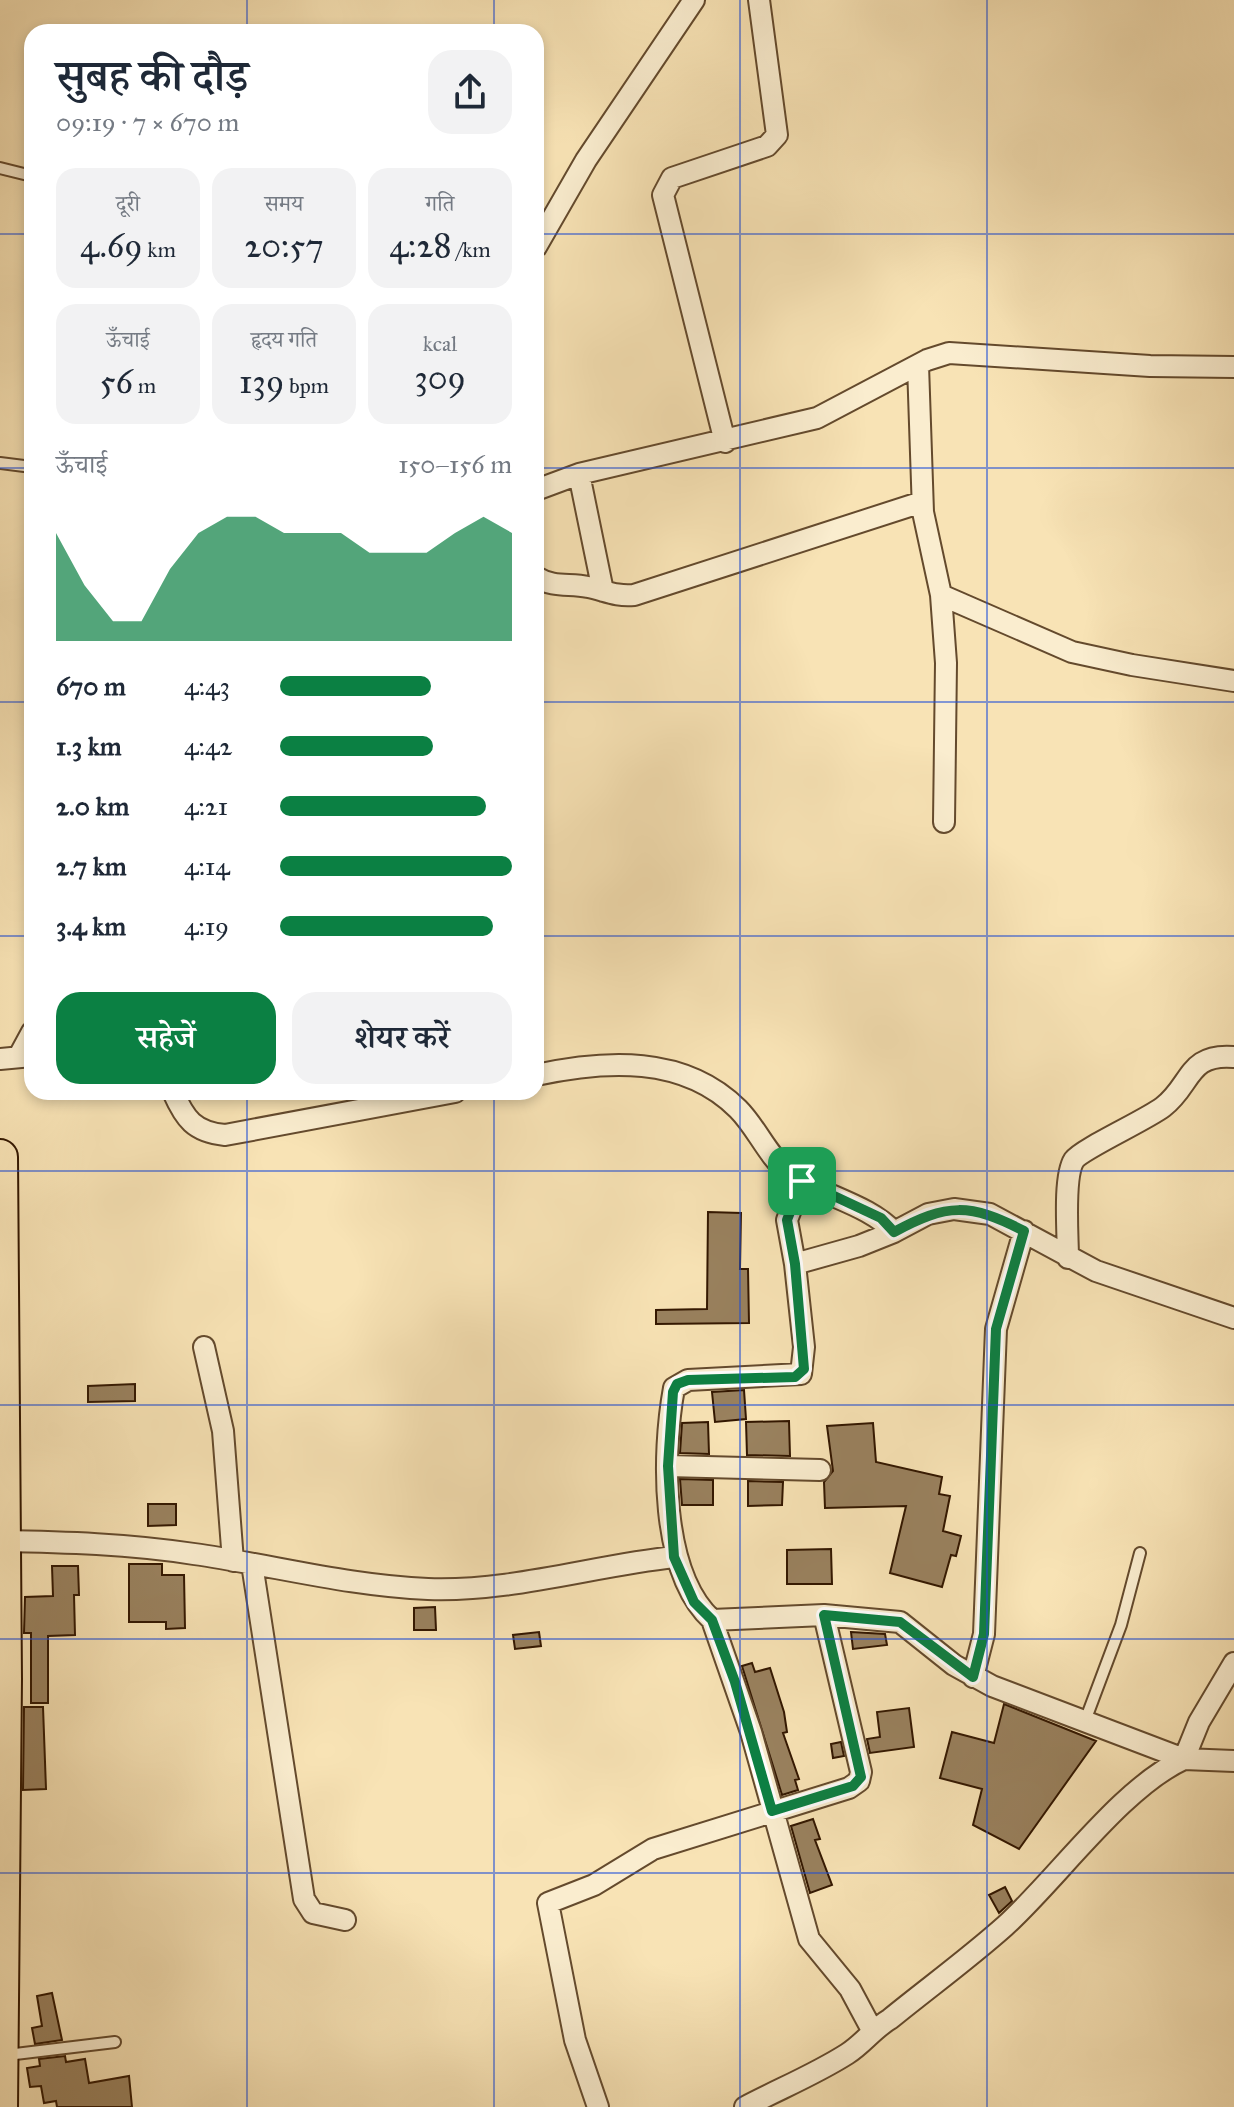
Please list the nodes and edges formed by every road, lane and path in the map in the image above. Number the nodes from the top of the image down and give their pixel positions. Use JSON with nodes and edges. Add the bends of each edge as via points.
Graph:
{"nodes":[{"id":1,"x":694,"y":0,"type":"edge"},
{"id":2,"x":759,"y":0,"type":"edge"},
{"id":3,"x":0,"y":168,"type":"edge"},
{"id":4,"x":24,"y":174,"type":"edge"},
{"id":5,"x":544,"y":233,"type":"edge"},
{"id":6,"x":918,"y":365,"type":"junction"},
{"id":7,"x":1234,"y":367,"type":"edge"},
{"id":8,"x":725,"y":442,"type":"junction"},
{"id":9,"x":0,"y":463,"type":"edge"},
{"id":10,"x":24,"y":466,"type":"edge"},
{"id":11,"x":579,"y":474,"type":"junction"},
{"id":12,"x":544,"y":487,"type":"edge"},
{"id":13,"x":922,"y":502,"type":"junction"},
{"id":14,"x":544,"y":581,"type":"edge"},
{"id":15,"x":603,"y":591,"type":"junction"},
{"id":16,"x":941,"y":595,"type":"junction"},
{"id":17,"x":1234,"y":681,"type":"edge"},
{"id":18,"x":944,"y":822,"type":"dead end"},
{"id":19,"x":1234,"y":1057,"type":"edge"},
{"id":20,"x":544,"y":1073,"type":"edge"},
{"id":21,"x":177,"y":1100,"type":"edge"},
{"id":22,"x":412,"y":1100,"type":"edge"},
{"id":23,"x":0,"y":1157,"type":"edge"},
{"id":24,"x":802,"y":1181,"type":"junction"},
{"id":25,"x":1024,"y":1231,"type":"junction"},
{"id":26,"x":894,"y":1232,"type":"junction"},
{"id":27,"x":1068,"y":1258,"type":"junction"},
{"id":28,"x":795,"y":1264,"type":"junction"},
{"id":29,"x":1234,"y":1318,"type":"edge"},
{"id":30,"x":204,"y":1347,"type":"dead end"},
{"id":31,"x":668,"y":1466,"type":"junction"},
{"id":32,"x":820,"y":1470,"type":"dead end"},
{"id":33,"x":2,"y":1541,"type":"edge"},
{"id":34,"x":1140,"y":1553,"type":"dead end"},
{"id":35,"x":674,"y":1557,"type":"junction"},
{"id":36,"x":242,"y":1563,"type":"junction"},
{"id":37,"x":824,"y":1615,"type":"junction"},
{"id":38,"x":712,"y":1620,"type":"junction"},
{"id":39,"x":1234,"y":1663,"type":"edge"},
{"id":40,"x":973,"y":1677,"type":"junction"},
{"id":41,"x":1085,"y":1721,"type":"junction"},
{"id":42,"x":1184,"y":1759,"type":"junction"},
{"id":43,"x":1234,"y":1761,"type":"edge"},
{"id":44,"x":772,"y":1811,"type":"junction"},
{"id":45,"x":345,"y":1920,"type":"dead end"},
{"id":46,"x":872,"y":2030,"type":"junction"},
{"id":47,"x":115,"y":2042,"type":"dead end"},
{"id":48,"x":1,"y":2056,"type":"edge"},
{"id":49,"x":0,"y":2107,"type":"edge"},
{"id":50,"x":598,"y":2107,"type":"edge"},
{"id":51,"x":745,"y":2107,"type":"edge"}],
"edges":[{"from":1,"to":5,"type":"street","via":[[586,160]]},
{"from":2,"to":8,"type":"street","via":[[777,135],[767,146],[672,178],[663,195]]},
{"from":3,"to":4,"type":"lane"},
{"from":6,"to":7,"type":"street","via":[[965,352]]},
{"from":6,"to":8,"type":"street","via":[[817,418]]},
{"from":6,"to":13,"type":"street"},
{"from":8,"to":11,"type":"street"},
{"from":9,"to":10,"type":"lane"},
{"from":11,"to":12,"type":"street"},
{"from":11,"to":15,"type":"street"},
{"from":13,"to":15,"type":"street","via":[[634,595]]},
{"from":13,"to":16,"type":"street"},
{"from":14,"to":15,"type":"street"},
{"from":16,"to":17,"type":"street","via":[[1072,652]]},
{"from":16,"to":18,"type":"street","via":[[947,719]]},
{"from":19,"to":27,"type":"street","via":[[1196,1066],[1164,1106],[1076,1157],[1069,1175]]},
{"from":20,"to":24,"type":"street","via":[[624,1064],[683,1074],[708,1085],[739,1110],[780,1165]]},
{"from":21,"to":22,"type":"street","via":[[196,1129],[225,1135]]},
{"from":23,"to":33,"type":"highway"},
{"from":24,"to":26,"type":"street","via":[[881,1218]]},
{"from":24,"to":28,"type":"street","via":[[787,1220]]},
{"from":25,"to":26,"type":"street","via":[[990,1214],[954,1209],[928,1214]]},
{"from":25,"to":27,"type":"street"},
{"from":25,"to":40,"type":"street","via":[[996,1329],[984,1634]]},
{"from":26,"to":28,"type":"street"},
{"from":27,"to":29,"type":"street"},
{"from":28,"to":31,"type":"street","via":[[804,1369],[795,1377],[677,1384]]},
{"from":30,"to":36,"type":"street","via":[[223,1431]]},
{"from":31,"to":32,"type":"street"},
{"from":31,"to":35,"type":"street"},
{"from":33,"to":36,"type":"street","via":[[110,1543]]},
{"from":33,"to":48,"type":"highway"},
{"from":34,"to":41,"type":"lane","via":[[1121,1625]]},
{"from":35,"to":36,"type":"street","via":[[499,1586],[431,1589]]},
{"from":35,"to":38,"type":"street","via":[[694,1602]]},
{"from":36,"to":45,"type":"street","via":[[304,1899],[313,1913]]},
{"from":37,"to":38,"type":"street"},
{"from":37,"to":40,"type":"street","via":[[900,1622]]},
{"from":37,"to":44,"type":"street","via":[[861,1777],[853,1786]]},
{"from":38,"to":44,"type":"street"},
{"from":39,"to":42,"type":"street"},
{"from":40,"to":41,"type":"street"},
{"from":41,"to":42,"type":"street"},
{"from":42,"to":43,"type":"street"},
{"from":42,"to":46,"type":"street","via":[[1165,1768],[1118,1811],[1005,1926]]},
{"from":44,"to":46,"type":"street","via":[[809,1939],[850,1989]]},
{"from":44,"to":50,"type":"street","via":[[653,1849],[594,1885],[548,1903],[575,2040]]},
{"from":46,"to":51,"type":"street","via":[[846,2055]]},
{"from":47,"to":48,"type":"lane"},
{"from":48,"to":49,"type":"highway"}]}
